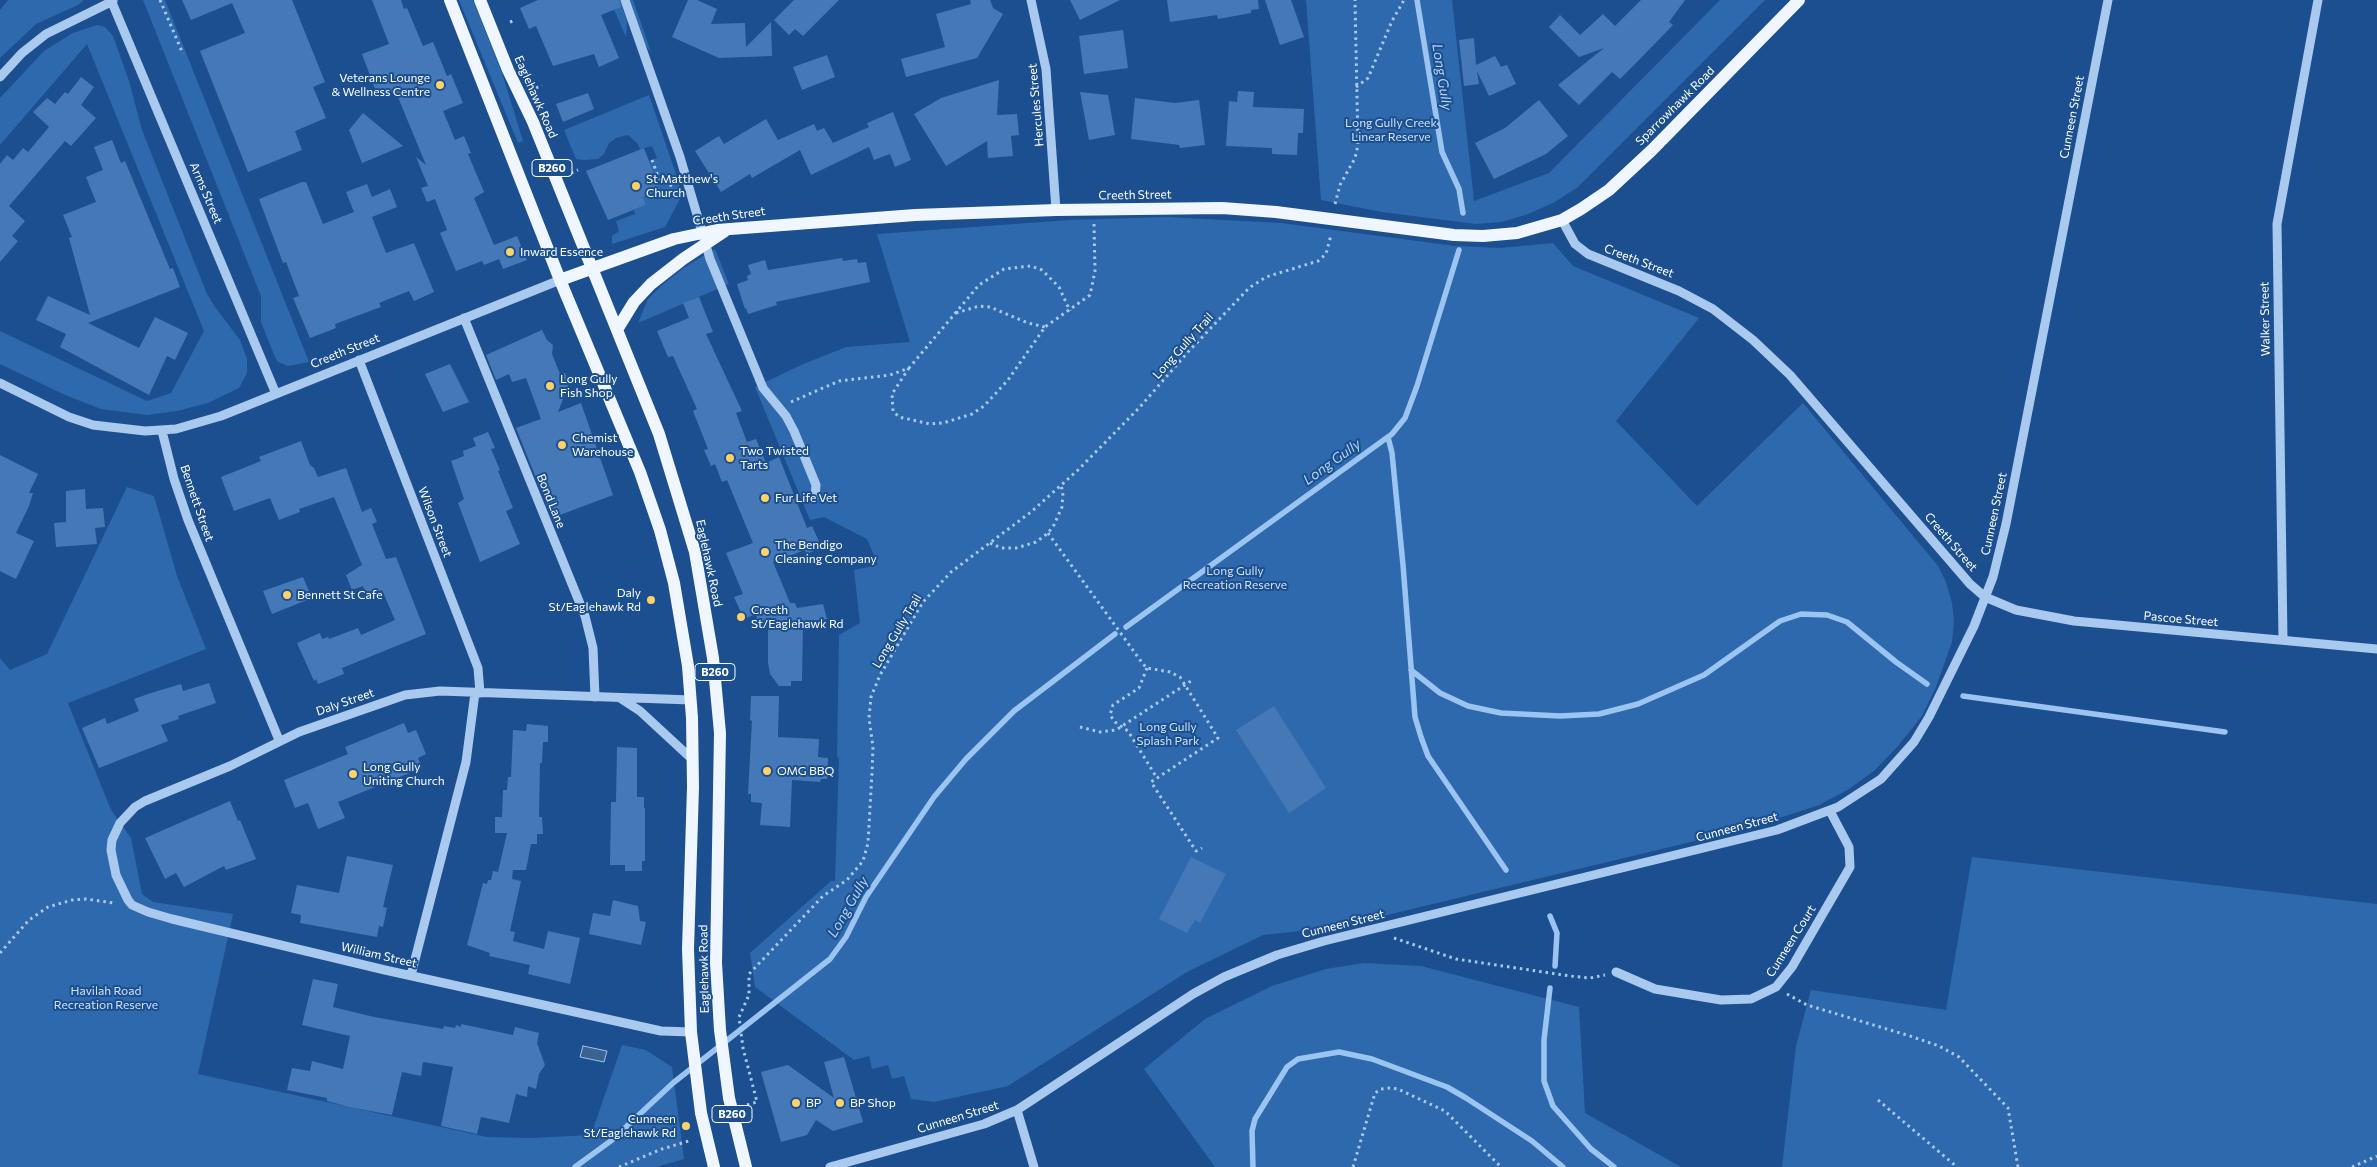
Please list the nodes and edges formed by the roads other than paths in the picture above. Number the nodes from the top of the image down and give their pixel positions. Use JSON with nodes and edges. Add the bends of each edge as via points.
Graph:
{"nodes":[{"id":1,"x":113,"y":0,"type":"edge"},
{"id":2,"x":450,"y":0,"type":"edge"},
{"id":3,"x":480,"y":0,"type":"edge"},
{"id":4,"x":624,"y":0,"type":"edge"},
{"id":5,"x":1031,"y":0,"type":"edge"},
{"id":6,"x":1799,"y":0,"type":"edge"},
{"id":7,"x":2108,"y":0,"type":"edge"},
{"id":8,"x":2318,"y":0,"type":"edge"},
{"id":9,"x":0,"y":77,"type":"edge"},
{"id":10,"x":1056,"y":210,"type":"junction"},
{"id":11,"x":1562,"y":220,"type":"junction"},
{"id":12,"x":704,"y":238,"type":"junction"},
{"id":13,"x":593,"y":268,"type":"junction"},
{"id":14,"x":560,"y":280,"type":"junction"},
{"id":15,"x":464,"y":318,"type":"junction"},
{"id":16,"x":618,"y":328,"type":"junction"},
{"id":17,"x":359,"y":360,"type":"junction"},
{"id":18,"x":0,"y":383,"type":"edge"},
{"id":19,"x":276,"y":394,"type":"junction"},
{"id":20,"x":162,"y":431,"type":"junction"},
{"id":21,"x":816,"y":496,"type":"dead end"},
{"id":22,"x":1985,"y":597,"type":"junction"},
{"id":23,"x":2283,"y":640,"type":"junction"},
{"id":24,"x":2377,"y":649,"type":"edge"},
{"id":25,"x":478,"y":693,"type":"junction"},
{"id":26,"x":594,"y":697,"type":"junction"},
{"id":27,"x":620,"y":698,"type":"junction"},
{"id":28,"x":691,"y":700,"type":"junction"},
{"id":29,"x":279,"y":740,"type":"junction"},
{"id":30,"x":693,"y":760,"type":"junction"},
{"id":31,"x":1830,"y":811,"type":"junction"},
{"id":32,"x":132,"y":905,"type":"joint"},
{"id":33,"x":1616,"y":972,"type":"road end"},
{"id":34,"x":411,"y":975,"type":"junction"},
{"id":35,"x":691,"y":1032,"type":"junction"},
{"id":36,"x":1017,"y":1110,"type":"junction"},
{"id":37,"x":714,"y":1167,"type":"edge"},
{"id":38,"x":746,"y":1167,"type":"edge"},
{"id":39,"x":830,"y":1167,"type":"edge"},
{"id":40,"x":1034,"y":1167,"type":"edge"}],
"edges":[{"from":1,"to":9,"type":"street","via":[[46,34],[22,53]]},
{"from":1,"to":19,"type":"street","name":"Arms Street"},
{"from":2,"to":14,"type":"main road","name":"Eaglehawk Road","number":"B260"},
{"from":3,"to":13,"type":"main road","name":"Eaglehawk Road","number":"B260"},
{"from":4,"to":12,"type":"street","via":[[664,109]]},
{"from":5,"to":10,"type":"street","name":"Hercules Street","via":[[1046,69]]},
{"from":6,"to":11,"type":"main road","name":"Sparrowhawk Road","via":[[1626,175],[1595,200]]},
{"from":7,"to":22,"type":"street","name":"Cunneen Street","via":[[2006,524]]},
{"from":8,"to":23,"type":"street","name":"Walker Street","via":[[2277,224]]},
{"from":10,"to":11,"type":"main road","name":"Creeth Street","via":[[1222,208],[1483,236],[1517,233]]},
{"from":10,"to":12,"type":"main road","name":"Creeth Street","via":[[888,217],[729,229]]},
{"from":11,"to":22,"type":"street","name":"Creeth Street","via":[[1575,244],[1588,254],[1679,291],[1713,309],[1753,340],[1790,375],[1963,576]]},
{"from":12,"to":13,"type":"main road","name":"Creeth Street","via":[[668,241]]},
{"from":12,"to":16,"type":"main road","via":[[634,302]]},
{"from":12,"to":21,"type":"street","via":[[760,382],[794,431],[816,485]]},
{"from":13,"to":14,"type":"main road","name":"Creeth Street"},
{"from":13,"to":16,"type":"main road","name":"Eaglehawk Road","number":"B260"},
{"from":14,"to":15,"type":"street","name":"Creeth Street"},
{"from":14,"to":28,"type":"main road","name":"Eaglehawk Road","number":"B260","via":[[640,472],[660,530],[680,612]]},
{"from":15,"to":17,"type":"street","name":"Creeth Street"},
{"from":15,"to":26,"type":"street","name":"Bond Lane","via":[[585,616],[593,648]]},
{"from":16,"to":38,"type":"main road","name":"Eaglehawk Road","number":"B260","via":[[668,457],[686,516],[702,586],[713,658],[720,733],[716,939],[720,1030],[730,1104]]},
{"from":17,"to":19,"type":"street","name":"Creeth Street"},
{"from":17,"to":25,"type":"street","name":"Wilson Street","via":[[478,668]]},
{"from":18,"to":20,"type":"street","via":[[93,425]]},
{"from":19,"to":20,"type":"street","name":"Creeth Street","via":[[206,421]]},
{"from":20,"to":29,"type":"street","name":"Bennett Street","via":[[188,520]]},
{"from":22,"to":23,"type":"street","name":"Pascoe Street","via":[[2016,610],[2074,621]]},
{"from":22,"to":31,"type":"street","name":"Cunneen Street","via":[[1948,680],[1914,742],[1881,779]]},
{"from":23,"to":24,"type":"street","name":"Pascoe Street"},
{"from":25,"to":26,"type":"street","name":"Daly Street"},
{"from":25,"to":29,"type":"street","name":"Daly Street","via":[[440,691],[405,695]]},
{"from":25,"to":34,"type":"street","name":"Wilson Street","via":[[466,762]]},
{"from":26,"to":27,"type":"street","name":"Daly Street"},
{"from":27,"to":28,"type":"street","name":"Daly Street"},
{"from":27,"to":30,"type":"street","via":[[640,711]]},
{"from":28,"to":30,"type":"main road","name":"Eaglehawk Road","number":"B260"},
{"from":29,"to":32,"type":"street","name":"Daly Street","via":[[230,766],[140,804],[120,823],[112,840],[112,861],[125,896]]},
{"from":30,"to":35,"type":"main road","name":"Eaglehawk Road","number":"B260","via":[[688,949]]},
{"from":31,"to":33,"type":"street","name":"Cunneen Court","via":[[1849,847],[1850,866],[1792,967],[1776,987],[1751,999],[1722,1000],[1655,989]]},
{"from":31,"to":36,"type":"street","name":"Cunneen Street","via":[[1777,830],[1723,844],[1289,950],[1224,977],[1193,994]]},
{"from":32,"to":34,"type":"street","name":"William Street","via":[[206,929]]},
{"from":34,"to":35,"type":"street","name":"William Street","via":[[661,1030]]},
{"from":35,"to":37,"type":"main road","name":"Eaglehawk Road","number":"B260","via":[[696,1082]]},
{"from":36,"to":39,"type":"street","name":"Cunneen Street","via":[[984,1124]]},
{"from":36,"to":40,"type":"street"}]}
